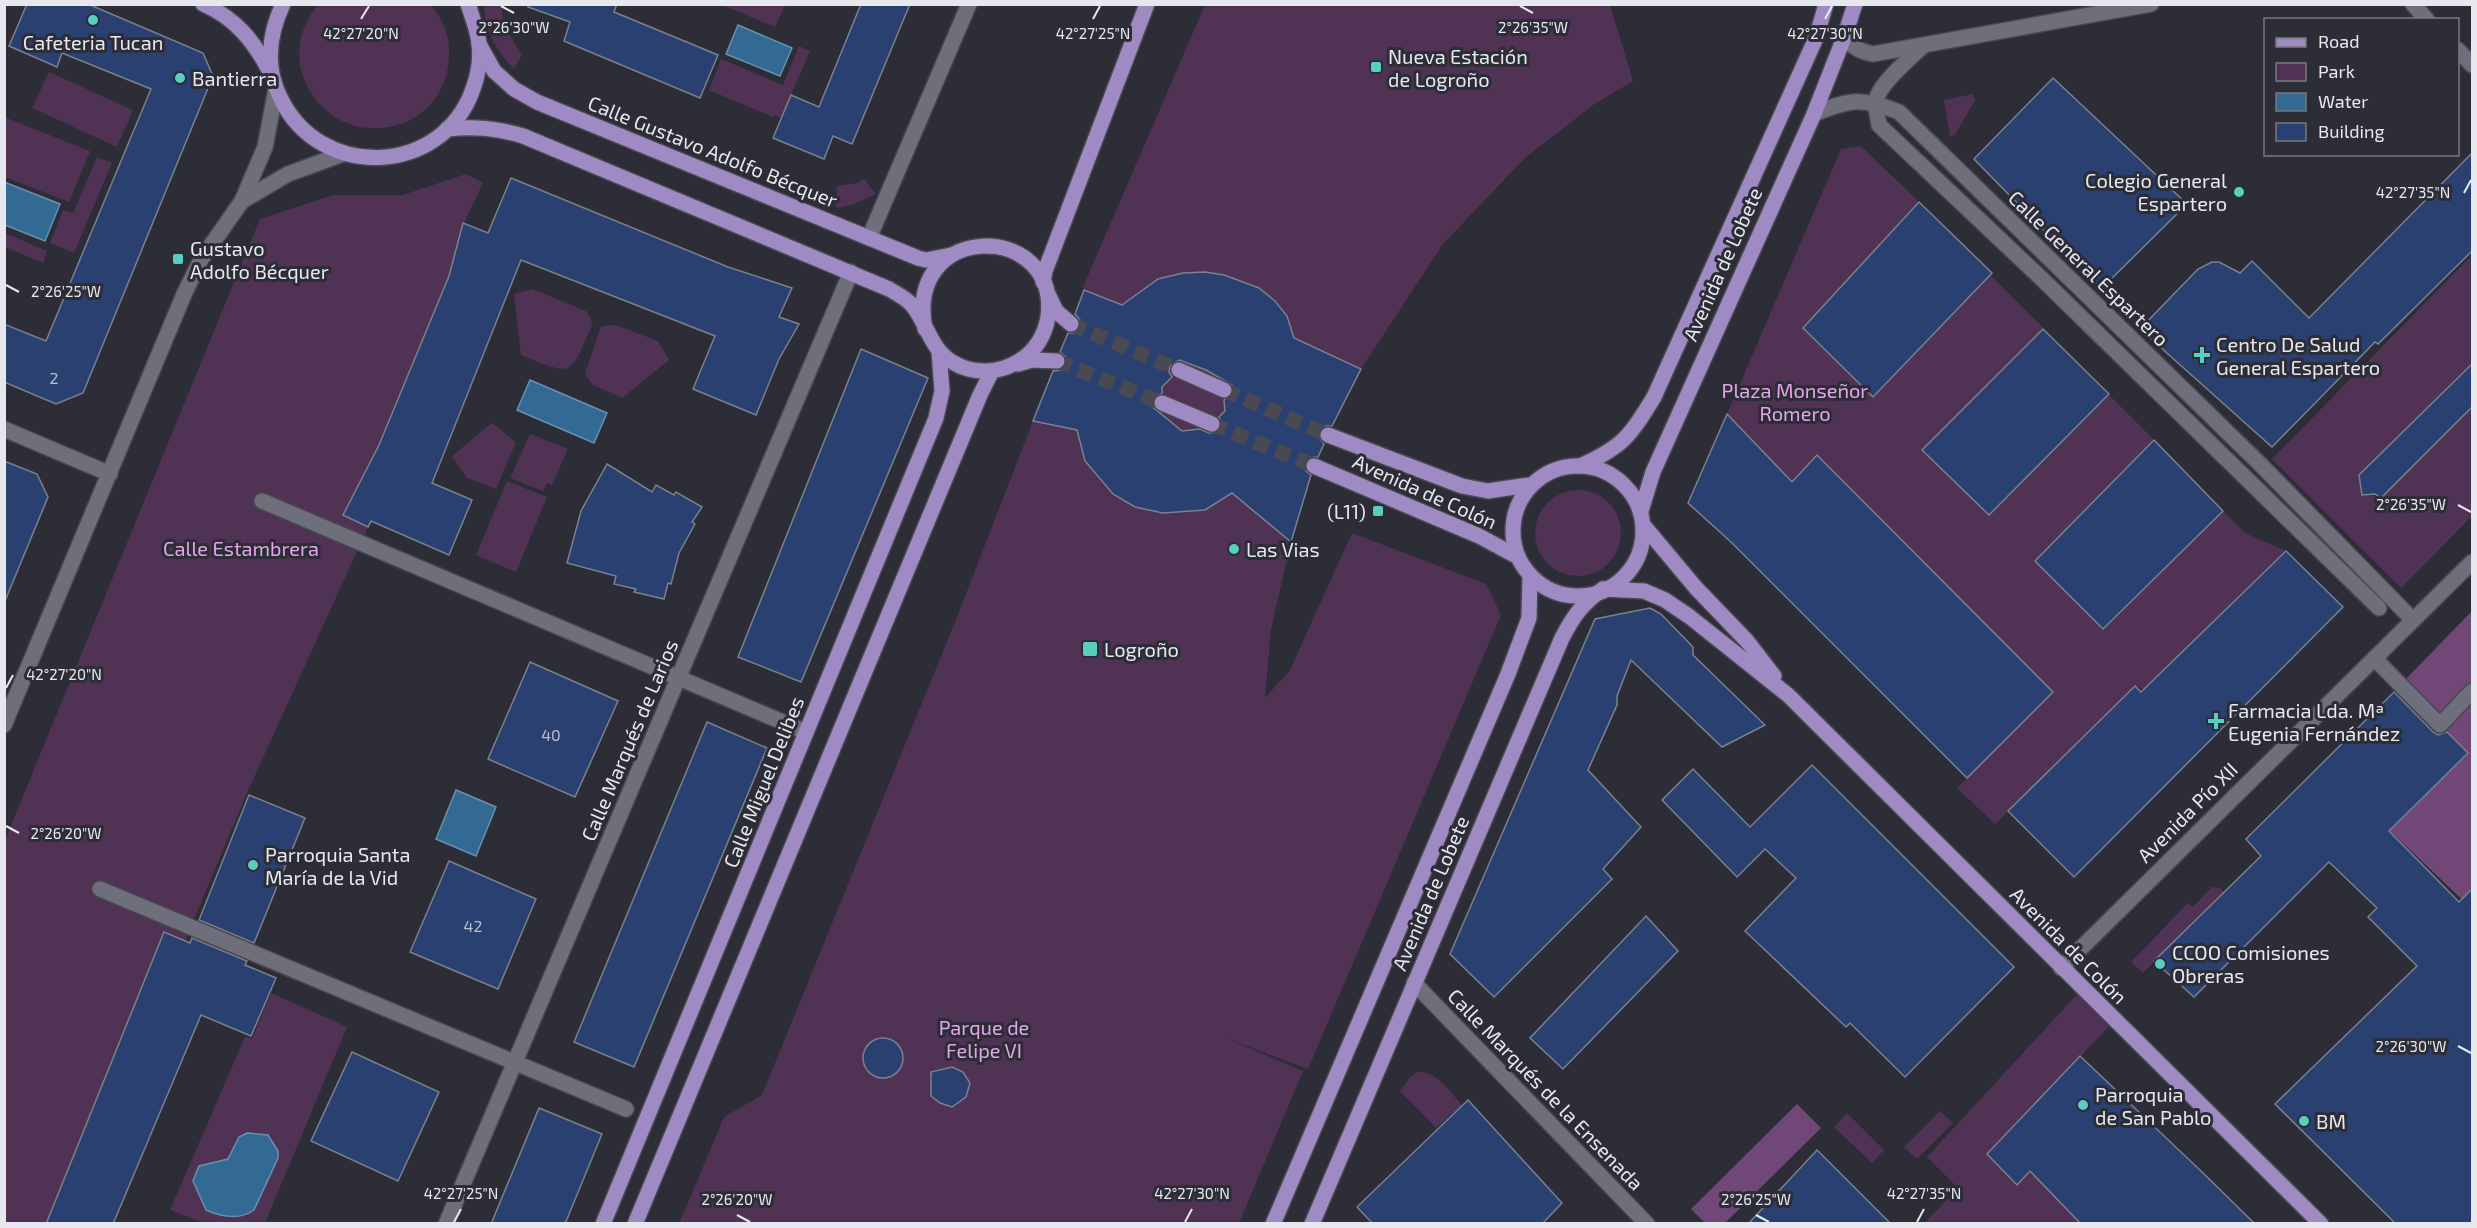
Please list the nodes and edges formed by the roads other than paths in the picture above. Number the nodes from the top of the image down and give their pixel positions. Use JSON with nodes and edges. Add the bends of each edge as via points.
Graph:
{"nodes":[{"id":1,"x":203,"y":4,"type":"edge"},
{"id":2,"x":283,"y":4,"type":"edge"},
{"id":3,"x":969,"y":4,"type":"edge"},
{"id":4,"x":1147,"y":4,"type":"edge"},
{"id":5,"x":1826,"y":4,"type":"edge"},
{"id":6,"x":1855,"y":4,"type":"edge"},
{"id":7,"x":2151,"y":4,"type":"edge"},
{"id":8,"x":2412,"y":4,"type":"edge"},
{"id":9,"x":468,"y":5,"type":"edge"},
{"id":10,"x":2425,"y":18,"type":"edge"},
{"id":11,"x":1845,"y":35,"type":"junction"},
{"id":12,"x":479,"y":44,"type":"junction"},
{"id":13,"x":1923,"y":46,"type":"junction"},
{"id":14,"x":2459,"y":52,"type":"edge"},
{"id":15,"x":2472,"y":65,"type":"edge"},
{"id":16,"x":274,"y":83,"type":"junction"},
{"id":17,"x":1875,"y":103,"type":"junction"},
{"id":18,"x":1814,"y":114,"type":"junction"},
{"id":19,"x":447,"y":129,"type":"junction"},
{"id":20,"x":343,"y":154,"type":"junction"},
{"id":21,"x":242,"y":201,"type":"junction"},
{"id":22,"x":869,"y":238,"type":"junction"},
{"id":23,"x":1055,"y":244,"type":"junction"},
{"id":24,"x":953,"y":254,"type":"junction"},
{"id":25,"x":1028,"y":261,"type":"junction"},
{"id":26,"x":851,"y":272,"type":"junction"},
{"id":27,"x":1045,"y":287,"type":"junction"},
{"id":28,"x":1071,"y":324,"type":"tunnel mouth"},
{"id":29,"x":925,"y":329,"type":"junction"},
{"id":30,"x":939,"y":352,"type":"junction"},
{"id":31,"x":1057,"y":361,"type":"tunnel mouth"},
{"id":32,"x":1000,"y":370,"type":"junction"},
{"id":33,"x":1179,"y":370,"type":"tunnel mouth"},
{"id":34,"x":1224,"y":390,"type":"tunnel mouth"},
{"id":35,"x":1162,"y":403,"type":"tunnel mouth"},
{"id":36,"x":1212,"y":424,"type":"tunnel mouth"},
{"id":37,"x":4,"y":429,"type":"edge"},
{"id":38,"x":1328,"y":435,"type":"tunnel mouth"},
{"id":39,"x":1314,"y":466,"type":"tunnel mouth"},
{"id":40,"x":1580,"y":466,"type":"junction"},
{"id":41,"x":110,"y":474,"type":"junction"},
{"id":42,"x":1529,"y":485,"type":"junction"},
{"id":43,"x":262,"y":501,"type":"dead end"},
{"id":44,"x":1641,"y":511,"type":"junction"},
{"id":45,"x":1646,"y":527,"type":"junction"},
{"id":46,"x":1518,"y":557,"type":"junction"},
{"id":47,"x":2472,"y":563,"type":"edge"},
{"id":48,"x":1530,"y":576,"type":"junction"},
{"id":49,"x":1603,"y":590,"type":"junction"},
{"id":50,"x":2433,"y":601,"type":"junction"},
{"id":51,"x":2379,"y":608,"type":"dead end"},
{"id":52,"x":2413,"y":620,"type":"junction"},
{"id":53,"x":2375,"y":659,"type":"junction"},
{"id":54,"x":678,"y":678,"type":"junction"},
{"id":55,"x":2472,"y":692,"type":"edge"},
{"id":56,"x":1788,"y":695,"type":"junction"},
{"id":57,"x":4,"y":725,"type":"edge"},
{"id":58,"x":806,"y":732,"type":"junction"},
{"id":59,"x":100,"y":889,"type":"dead end"},
{"id":60,"x":2061,"y":968,"type":"junction"},
{"id":61,"x":1414,"y":983,"type":"junction"},
{"id":62,"x":515,"y":1062,"type":"junction"},
{"id":63,"x":626,"y":1109,"type":"dead end"},
{"id":64,"x":446,"y":1224,"type":"edge"},
{"id":65,"x":603,"y":1224,"type":"edge"},
{"id":66,"x":635,"y":1224,"type":"edge"},
{"id":67,"x":1273,"y":1224,"type":"edge"},
{"id":68,"x":1312,"y":1224,"type":"edge"},
{"id":69,"x":1647,"y":1224,"type":"edge"},
{"id":70,"x":2321,"y":1224,"type":"edge"}],
"edges":[{"from":1,"to":16,"type":"main road","via":[[235,22],[255,43]]},
{"from":2,"to":16,"type":"main road","via":[[270,48]]},
{"from":3,"to":22,"type":"street"},
{"from":4,"to":23,"type":"main road"},
{"from":5,"to":40,"type":"main road","name":"Avenida de Lobete","via":[[1816,38],[1654,397],[1633,432],[1609,453]]},
{"from":6,"to":11,"type":"main road","name":"Avenida de Lobete"},
{"from":7,"to":13,"type":"street"},
{"from":8,"to":10,"type":"street"},
{"from":9,"to":12,"type":"main road"},
{"from":11,"to":13,"type":"street","via":[[1864,53]]},
{"from":11,"to":18,"type":"main road","name":"Avenida de Lobete"},
{"from":12,"to":19,"type":"main road","via":[[479,63],[469,99]]},
{"from":12,"to":22,"type":"main road","name":"Calle Gustavo Adolfo Bécquer","via":[[494,70],[514,89],[537,102]]},
{"from":13,"to":17,"type":"street","via":[[1888,81]]},
{"from":14,"to":15,"type":"street"},
{"from":16,"to":20,"type":"main road","via":[[284,107],[310,136]]},
{"from":16,"to":21,"type":"street","via":[[265,147]]},
{"from":17,"to":18,"type":"street","name":"Calle General Espartero","via":[[1841,103]]},
{"from":17,"to":51,"type":"street","via":[[1879,125]]},
{"from":17,"to":52,"type":"street","name":"Calle General Espartero","via":[[1899,112],[2260,464]]},
{"from":18,"to":44,"type":"main road","name":"Avenida de Lobete","via":[[1658,461]]},
{"from":19,"to":20,"type":"main road","via":[[409,153],[388,158]]},
{"from":19,"to":26,"type":"main road","name":"Calle Gustavo Adolfo Bécquer","via":[[473,126],[523,136]]},
{"from":20,"to":21,"type":"street","via":[[288,174]]},
{"from":21,"to":41,"type":"street","via":[[198,266]]},
{"from":22,"to":24,"type":"main road","name":"Calle Gustavo Adolfo Bécquer","via":[[918,258]]},
{"from":23,"to":25,"type":"main road","via":[[1039,260]]},
{"from":23,"to":27,"type":"main road","via":[[1045,271]]},
{"from":24,"to":25,"type":"main road","name":"Calle Gustavo Adolfo Bécquer","via":[[974,245],[990,244]]},
{"from":24,"to":29,"type":"main road","name":"Calle Gustavo Adolfo Bécquer","via":[[935,269],[927,283],[923,298]]},
{"from":25,"to":27,"type":"main road","name":"Calle Gustavo Adolfo Bécquer"},
{"from":26,"to":29,"type":"main road","name":"Calle Gustavo Adolfo Bécquer","via":[[912,304]]},
{"from":26,"to":54,"type":"street","name":"Calle Marqués de Larios"},
{"from":27,"to":28,"type":"main road","via":[[1056,311]]},
{"from":27,"to":32,"type":"main road","via":[[1049,307],[1042,337],[1027,356]]},
{"from":29,"to":30,"type":"main road","name":"Calle Gustavo Adolfo Bécquer"},
{"from":30,"to":32,"type":"main road","name":"Calle Gustavo Adolfo Bécquer","via":[[954,364],[972,370]]},
{"from":30,"to":58,"type":"main road","name":"Calle Miguel Delibes","via":[[942,391],[936,418]]},
{"from":31,"to":32,"type":"main road","via":[[1032,360]]},
{"from":32,"to":66,"type":"main road","via":[[980,395]]},
{"from":33,"to":34,"type":"main road"},
{"from":35,"to":36,"type":"main road"},
{"from":37,"to":41,"type":"street"},
{"from":38,"to":42,"type":"main road","name":"Avenida de Colón","via":[[1462,486],[1488,491]]},
{"from":39,"to":46,"type":"main road","name":"Avenida de Colón","via":[[1468,531]]},
{"from":40,"to":42,"type":"main road","via":[[1551,471]]},
{"from":40,"to":44,"type":"main road","via":[[1619,480],[1634,495]]},
{"from":41,"to":57,"type":"street"},
{"from":42,"to":46,"type":"main road","via":[[1520,496],[1513,517],[1512,541]]},
{"from":43,"to":54,"type":"street"},
{"from":44,"to":45,"type":"main road"},
{"from":45,"to":49,"type":"main road","via":[[1641,553],[1629,573]]},
{"from":45,"to":56,"type":"main road","name":"Avenida de Colón","via":[[1696,588],[1747,641]]},
{"from":46,"to":48,"type":"main road"},
{"from":47,"to":50,"type":"street","name":"Avenida Pío XII"},
{"from":48,"to":49,"type":"main road","via":[[1556,593],[1569,596]]},
{"from":48,"to":67,"type":"main road","name":"Avenida de Lobete","via":[[1529,618],[1508,674]]},
{"from":49,"to":56,"type":"main road","name":"Avenida de Colón","via":[[1644,591],[1665,600]]},
{"from":49,"to":61,"type":"main road","name":"Avenida de Lobete","via":[[1574,615],[1562,638]]},
{"from":50,"to":52,"type":"street","name":"Avenida Pío XII"},
{"from":50,"to":53,"type":"street"},
{"from":52,"to":53,"type":"street","name":"Avenida Pío XII"},
{"from":53,"to":55,"type":"street","via":[[2440,725]]},
{"from":53,"to":60,"type":"street","name":"Avenida Pío XII"},
{"from":54,"to":58,"type":"street"},
{"from":54,"to":62,"type":"street","name":"Calle Marqués de Larios"},
{"from":56,"to":60,"type":"main road","name":"Avenida de Colón"},
{"from":58,"to":65,"type":"main road","name":"Calle Miguel Delibes"},
{"from":59,"to":62,"type":"street"},
{"from":60,"to":70,"type":"main road","name":"Avenida de Colón"},
{"from":61,"to":68,"type":"main road","name":"Avenida de Lobete"},
{"from":61,"to":69,"type":"street","name":"Calle Marqués de la Ensenada"},
{"from":62,"to":63,"type":"street"},
{"from":62,"to":64,"type":"street","name":"Calle Marqués de Larios"}]}
